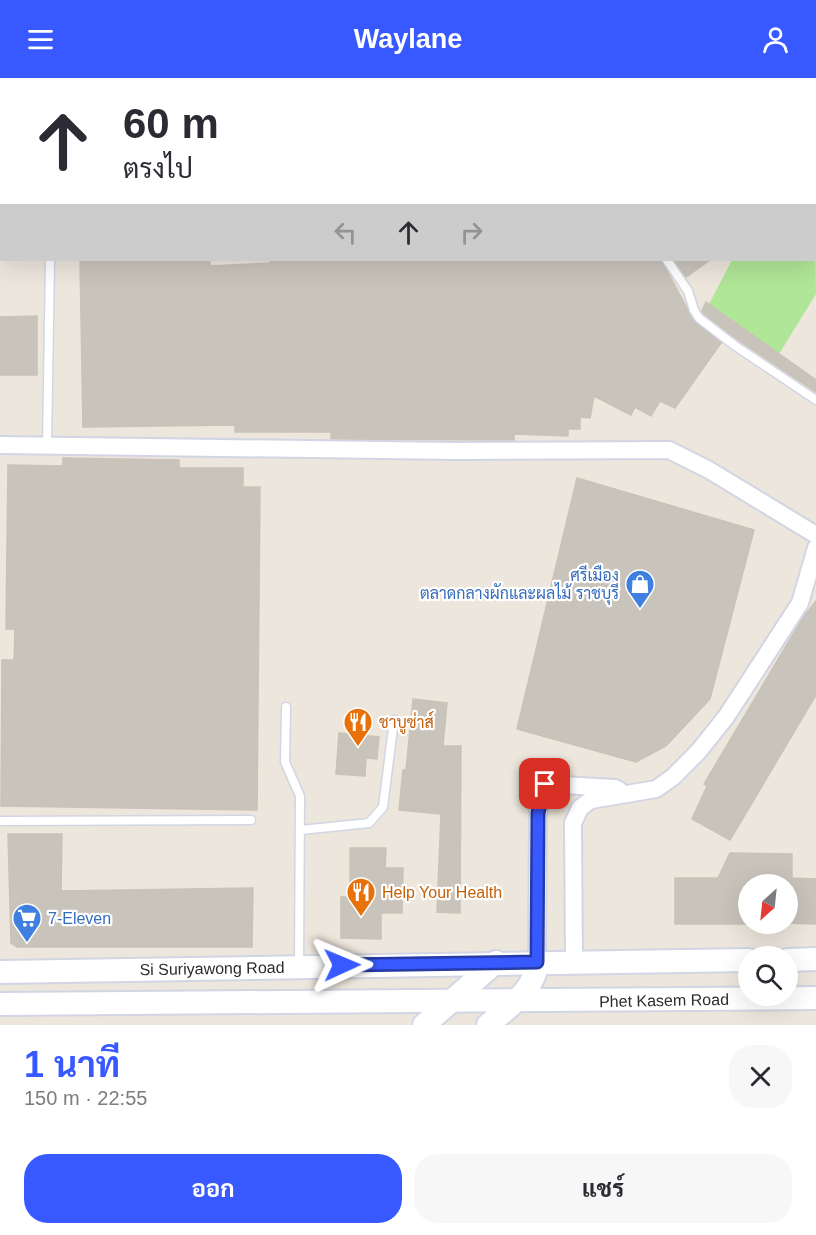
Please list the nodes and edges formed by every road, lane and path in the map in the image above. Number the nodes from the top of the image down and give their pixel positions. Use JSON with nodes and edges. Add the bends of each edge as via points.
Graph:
{"nodes":[{"id":1,"x":50,"y":261,"type":"edge"},
{"id":2,"x":668,"y":261,"type":"edge"},
{"id":3,"x":816,"y":400,"type":"edge"},
{"id":4,"x":0,"y":445,"type":"edge"},
{"id":5,"x":47,"y":446,"type":"junction"},
{"id":6,"x":816,"y":536,"type":"edge"},
{"id":7,"x":816,"y":548,"type":"edge"},
{"id":8,"x":286,"y":707,"type":"dead end"},
{"id":9,"x":394,"y":720,"type":"dead end"},
{"id":10,"x":626,"y":793,"type":"junction"},
{"id":11,"x":251,"y":820,"type":"dead end"},
{"id":12,"x":0,"y":821,"type":"edge"},
{"id":13,"x":301,"y":830,"type":"junction"},
{"id":14,"x":816,"y":959,"type":"edge"},
{"id":15,"x":738,"y":960,"type":"edge"},
{"id":16,"x":798,"y":960,"type":"edge"},
{"id":17,"x":495,"y":962,"type":"junction"},
{"id":18,"x":537,"y":962,"type":"junction"},
{"id":19,"x":574,"y":962,"type":"junction"},
{"id":20,"x":299,"y":966,"type":"junction"},
{"id":21,"x":0,"y":972,"type":"edge"},
{"id":22,"x":816,"y":998,"type":"edge"},
{"id":23,"x":453,"y":1000,"type":"junction"},
{"id":24,"x":513,"y":1002,"type":"junction"},
{"id":25,"x":0,"y":1004,"type":"edge"},
{"id":26,"x":424,"y":1025,"type":"edge"},
{"id":27,"x":489,"y":1025,"type":"edge"}],
"edges":[{"from":1,"to":5,"type":"lane"},
{"from":2,"to":3,"type":"lane","via":[[688,291],[699,318]]},
{"from":4,"to":5,"type":"street"},
{"from":5,"to":6,"type":"street","via":[[455,452],[669,450]]},
{"from":7,"to":10,"type":"street","via":[[800,603],[712,735],[673,777],[656,789]]},
{"from":8,"to":13,"type":"lane","via":[[285,762],[300,796]]},
{"from":9,"to":13,"type":"lane","via":[[383,807],[369,823]]},
{"from":10,"to":18,"type":"street","via":[[615,788],[545,784],[538,813]]},
{"from":10,"to":19,"type":"street","via":[[591,800],[580,808],[573,823]]},
{"from":11,"to":12,"type":"lane"},
{"from":13,"to":20,"type":"lane"},
{"from":14,"to":16,"type":"main road"},
{"from":15,"to":19,"type":"main road"},
{"from":17,"to":18,"type":"main road","name":"Si Suriyawong Road"},
{"from":17,"to":20,"type":"main road","name":"Si Suriyawong Road"},
{"from":17,"to":23,"type":"main road"},
{"from":18,"to":19,"type":"main road"},
{"from":18,"to":24,"type":"main road","via":[[534,980]]},
{"from":20,"to":21,"type":"main road","name":"Si Suriyawong Road"},
{"from":22,"to":24,"type":"main road","name":"Phet Kasem Road"},
{"from":23,"to":24,"type":"main road","name":"Phet Kasem Road"},
{"from":23,"to":25,"type":"main road","name":"Si Suriyawong Road"},
{"from":23,"to":26,"type":"main road"},
{"from":24,"to":27,"type":"main road"}]}
